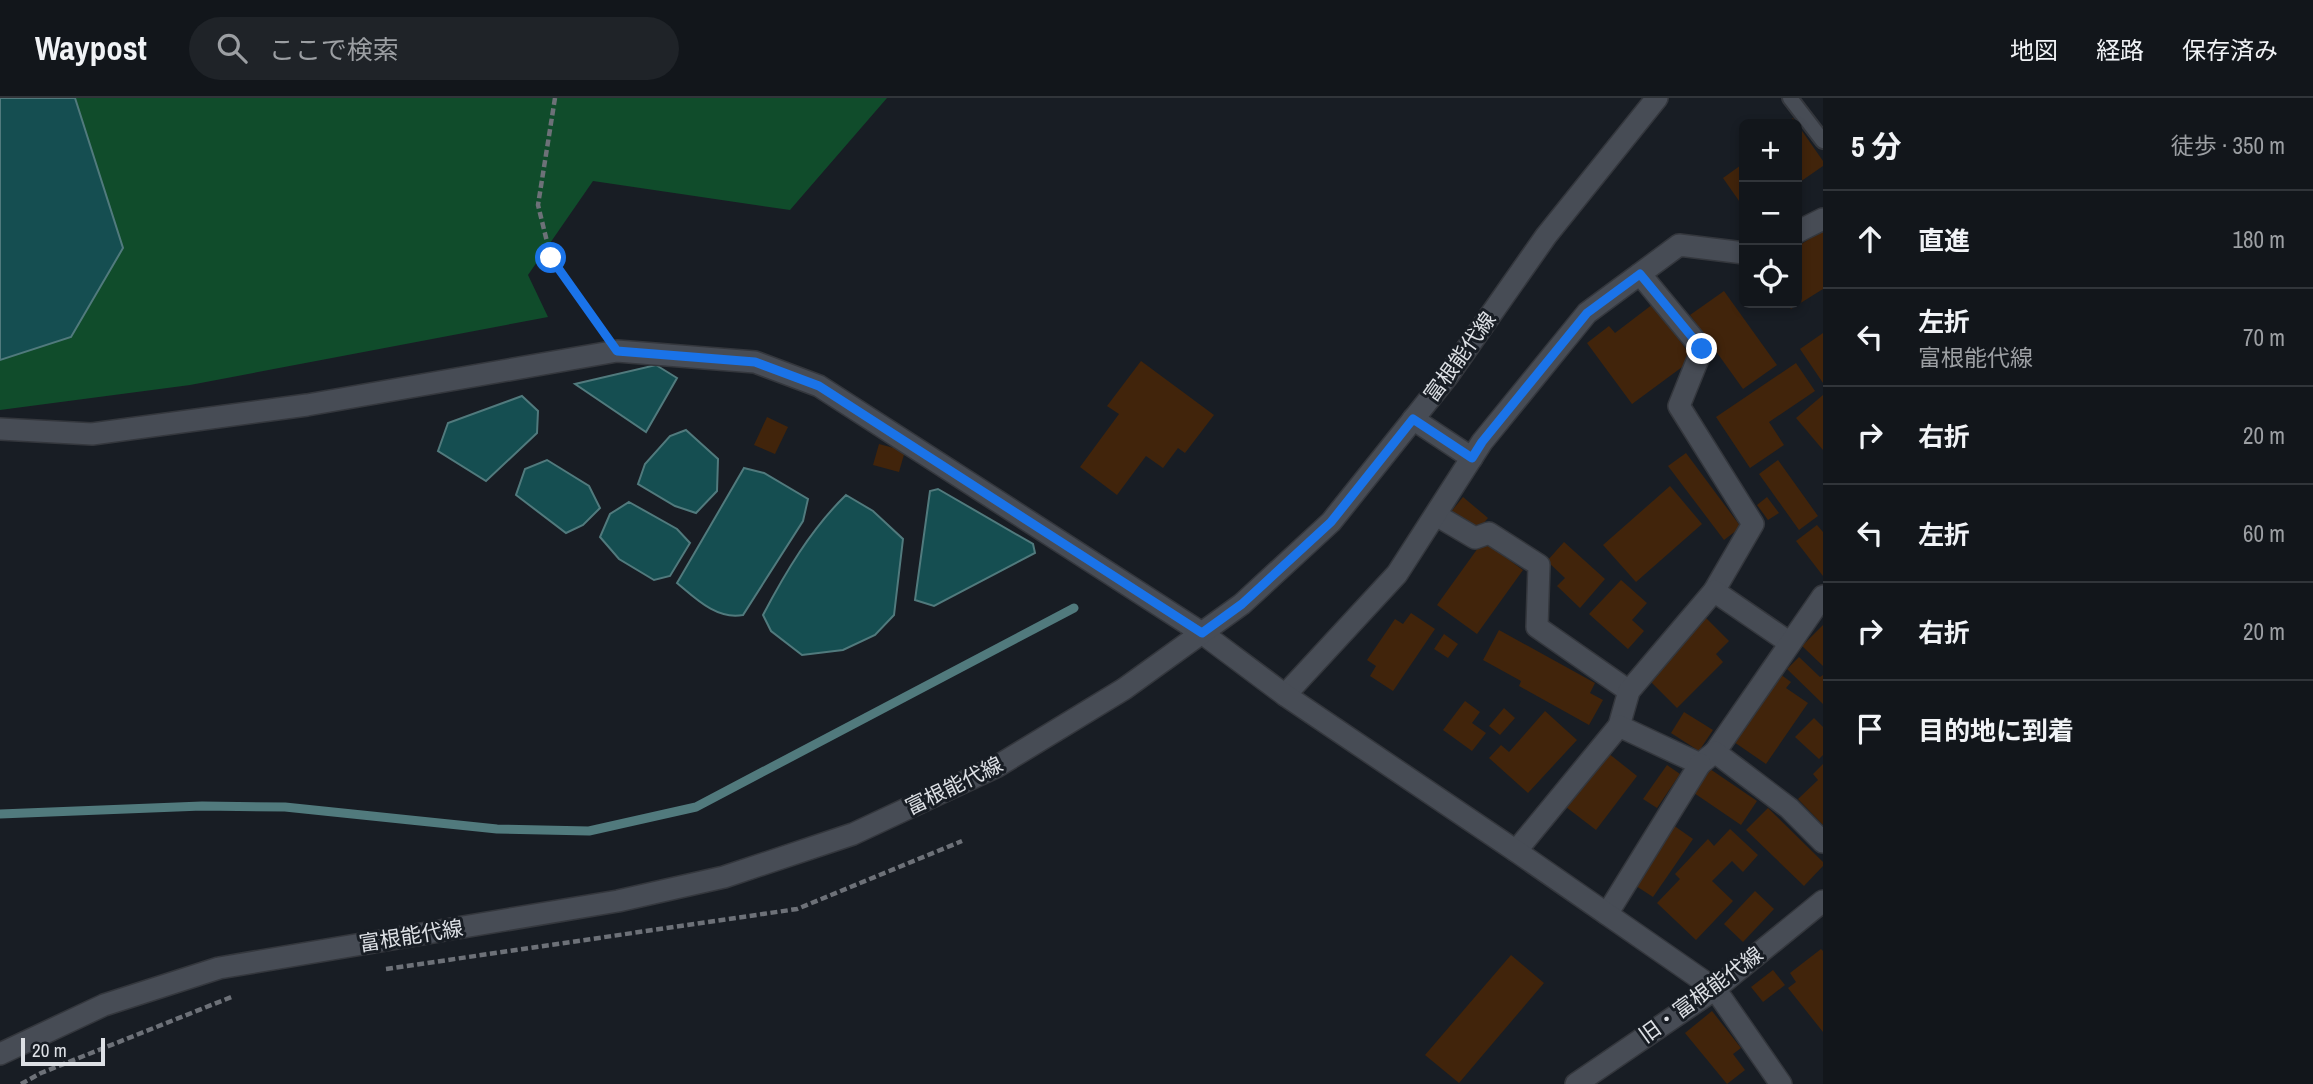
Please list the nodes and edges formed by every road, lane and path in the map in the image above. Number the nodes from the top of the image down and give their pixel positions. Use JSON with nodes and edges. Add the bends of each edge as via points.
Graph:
{"nodes":[{"id":1,"x":555,"y":98,"type":"edge"},
{"id":2,"x":1657,"y":98,"type":"edge"},
{"id":3,"x":1790,"y":98,"type":"edge"},
{"id":4,"x":1823,"y":141,"type":"edge"},
{"id":5,"x":1823,"y":219,"type":"edge"},
{"id":6,"x":1802,"y":230,"type":"edge"},
{"id":7,"x":1739,"y":252,"type":"edge"},
{"id":8,"x":1640,"y":274,"type":"junction"},
{"id":9,"x":617,"y":351,"type":"junction"},
{"id":10,"x":1413,"y":419,"type":"junction"},
{"id":11,"x":0,"y":429,"type":"edge"},
{"id":12,"x":1472,"y":458,"type":"junction"},
{"id":13,"x":1436,"y":515,"type":"junction"},
{"id":14,"x":1714,"y":591,"type":"junction"},
{"id":15,"x":1823,"y":596,"type":"edge"},
{"id":16,"x":1202,"y":633,"type":"junction"},
{"id":17,"x":1790,"y":643,"type":"junction"},
{"id":18,"x":1629,"y":691,"type":"junction"},
{"id":19,"x":1284,"y":695,"type":"junction"},
{"id":20,"x":1619,"y":726,"type":"junction"},
{"id":21,"x":1708,"y":758,"type":"junction"},
{"id":22,"x":962,"y":841,"type":"dead end"},
{"id":23,"x":1823,"y":842,"type":"edge"},
{"id":24,"x":1516,"y":851,"type":"junction"},
{"id":25,"x":1823,"y":901,"type":"edge"},
{"id":26,"x":1607,"y":914,"type":"junction"},
{"id":27,"x":386,"y":969,"type":"dead end"},
{"id":28,"x":1714,"y":989,"type":"junction"},
{"id":29,"x":234,"y":996,"type":"dead end"},
{"id":30,"x":0,"y":1054,"type":"edge"},
{"id":31,"x":21,"y":1084,"type":"edge"},
{"id":32,"x":1576,"y":1084,"type":"edge"},
{"id":33,"x":1781,"y":1084,"type":"edge"}],
"edges":[{"from":1,"to":9,"type":"path","via":[[538,205],[541,218],[551,258]]},
{"from":2,"to":10,"type":"street","name":"富根能代線","via":[[1546,236]]},
{"from":3,"to":4,"type":"lane"},
{"from":5,"to":6,"type":"street"},
{"from":7,"to":8,"type":"street","via":[[1679,245]]},
{"from":8,"to":12,"type":"street","via":[[1587,313]]},
{"from":8,"to":14,"type":"street","via":[[1702,349],[1679,405],[1754,524]]},
{"from":9,"to":11,"type":"street","via":[[307,405],[92,434]]},
{"from":9,"to":16,"type":"street","via":[[755,362],[819,386]]},
{"from":10,"to":12,"type":"street"},
{"from":10,"to":16,"type":"street","name":"富根能代線","via":[[1331,522],[1242,604]]},
{"from":12,"to":13,"type":"street"},
{"from":13,"to":18,"type":"street","via":[[1475,538],[1489,533],[1539,565],[1537,627]]},
{"from":13,"to":19,"type":"street","via":[[1398,574]]},
{"from":14,"to":17,"type":"street"},
{"from":14,"to":18,"type":"street"},
{"from":15,"to":17,"type":"street"},
{"from":16,"to":19,"type":"street"},
{"from":16,"to":30,"type":"street","name":"富根能代線","via":[[1124,689],[996,767],[853,834],[724,877],[618,901],[219,968],[104,1005]]},
{"from":17,"to":21,"type":"street"},
{"from":18,"to":20,"type":"street"},
{"from":19,"to":24,"type":"street"},
{"from":20,"to":21,"type":"street"},
{"from":20,"to":24,"type":"street"},
{"from":21,"to":23,"type":"street","via":[[1789,808]]},
{"from":21,"to":26,"type":"street"},
{"from":22,"to":27,"type":"path","via":[[797,909]]},
{"from":24,"to":26,"type":"street"},
{"from":25,"to":28,"type":"street","name":"旧・富根能代線"},
{"from":26,"to":28,"type":"street"},
{"from":28,"to":32,"type":"street","name":"旧・富根能代線"},
{"from":28,"to":33,"type":"street"},
{"from":29,"to":31,"type":"path"}]}
